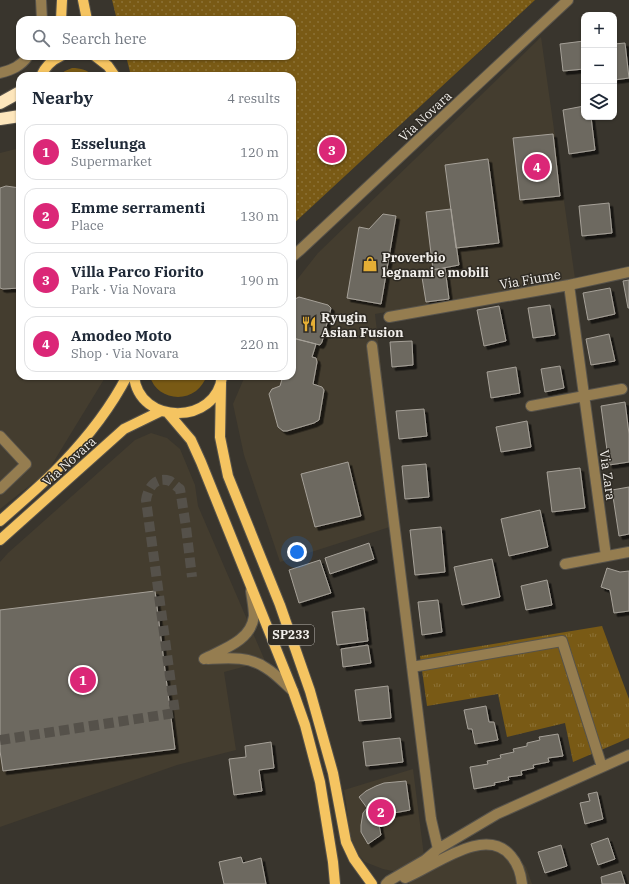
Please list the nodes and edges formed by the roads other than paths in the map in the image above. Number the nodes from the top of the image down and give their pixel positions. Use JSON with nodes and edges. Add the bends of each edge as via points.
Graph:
{"nodes":[{"id":1,"x":41,"y":0,"type":"edge"},
{"id":2,"x":62,"y":0,"type":"edge"},
{"id":3,"x":83,"y":0,"type":"edge"},
{"id":4,"x":568,"y":0,"type":"edge"},
{"id":5,"x":42,"y":16,"type":"edge"},
{"id":6,"x":61,"y":16,"type":"edge"},
{"id":7,"x":86,"y":16,"type":"edge"},
{"id":8,"x":25,"y":60,"type":"edge"},
{"id":9,"x":54,"y":60,"type":"edge"},
{"id":10,"x":101,"y":60,"type":"edge"},
{"id":11,"x":43,"y":72,"type":"edge"},
{"id":12,"x":112,"y":72,"type":"edge"},
{"id":13,"x":0,"y":73,"type":"edge"},
{"id":14,"x":16,"y":94,"type":"edge"},
{"id":15,"x":0,"y":103,"type":"edge"},
{"id":16,"x":16,"y":117,"type":"edge"},
{"id":17,"x":0,"y":119,"type":"edge"},
{"id":18,"x":296,"y":254,"type":"edge"},
{"id":19,"x":629,"y":272,"type":"edge"},
{"id":20,"x":569,"y":285,"type":"junction"},
{"id":21,"x":389,"y":317,"type":"dead end"},
{"id":22,"x":372,"y":346,"type":"dead end"},
{"id":23,"x":125,"y":380,"type":"edge"},
{"id":24,"x":134,"y":380,"type":"edge"},
{"id":25,"x":221,"y":380,"type":"edge"},
{"id":26,"x":622,"y":389,"type":"dead end"},
{"id":27,"x":584,"y":396,"type":"junction"},
{"id":28,"x":531,"y":406,"type":"dead end"},
{"id":29,"x":165,"y":412,"type":"junction"},
{"id":30,"x":0,"y":436,"type":"edge"},
{"id":31,"x":0,"y":489,"type":"edge"},
{"id":32,"x":0,"y":521,"type":"edge"},
{"id":33,"x":0,"y":540,"type":"edge"},
{"id":34,"x":629,"y":552,"type":"edge"},
{"id":35,"x":606,"y":556,"type":"junction"},
{"id":36,"x":565,"y":564,"type":"dead end"},
{"id":37,"x":250,"y":581,"type":"junction"},
{"id":38,"x":412,"y":667,"type":"junction"},
{"id":39,"x":293,"y":691,"type":"junction"},
{"id":40,"x":629,"y":755,"type":"edge"},
{"id":41,"x":602,"y":767,"type":"junction"},
{"id":42,"x":438,"y":849,"type":"junction"},
{"id":43,"x":387,"y":882,"type":"edge"},
{"id":44,"x":335,"y":884,"type":"edge"},
{"id":45,"x":372,"y":884,"type":"edge"},
{"id":46,"x":522,"y":884,"type":"edge"}],
"edges":[{"from":1,"to":5,"type":"street"},
{"from":2,"to":6,"type":"main road"},
{"from":3,"to":7,"type":"main road"},
{"from":4,"to":18,"type":"street","name":"Via Novara"},
{"from":8,"to":13,"type":"street","via":[[11,70]]},
{"from":9,"to":11,"type":"main road"},
{"from":10,"to":12,"type":"main road"},
{"from":14,"to":15,"type":"highway"},
{"from":16,"to":17,"type":"highway"},
{"from":19,"to":20,"type":"street","name":"Via Fiume"},
{"from":20,"to":21,"type":"street","name":"Via Fiume"},
{"from":20,"to":27,"type":"street","name":"Via Zara"},
{"from":22,"to":38,"type":"street"},
{"from":23,"to":32,"type":"main road","name":"Via Novara","via":[[98,423],[66,460]]},
{"from":24,"to":29,"type":"main road","number":"SP233","via":[[149,404]]},
{"from":25,"to":29,"type":"main road","number":"SP233","via":[[213,398],[200,408],[184,414]]},
{"from":25,"to":45,"type":"main road","number":"SP233","via":[[220,437],[228,476],[280,605],[310,691],[331,766],[346,842],[354,859]]},
{"from":26,"to":27,"type":"street"},
{"from":27,"to":28,"type":"street"},
{"from":27,"to":35,"type":"street","name":"Via Zara"},
{"from":29,"to":33,"type":"main road","name":"Via Novara","via":[[124,429]]},
{"from":29,"to":37,"type":"main road","number":"SP233","via":[[191,440]]},
{"from":30,"to":31,"type":"street","via":[[26,464]]},
{"from":34,"to":35,"type":"street"},
{"from":35,"to":36,"type":"street"},
{"from":37,"to":39,"type":"main road","number":"SP233"},
{"from":37,"to":39,"type":"street","via":[[254,614],[252,626],[247,634],[231,646],[204,659],[236,658],[252,661],[266,667]]},
{"from":38,"to":41,"type":"street","via":[[562,641]]},
{"from":38,"to":42,"type":"street","via":[[431,819]]},
{"from":39,"to":44,"type":"main road","number":"SP233","via":[[320,782]]},
{"from":40,"to":41,"type":"street"},
{"from":41,"to":42,"type":"street","via":[[497,814]]},
{"from":42,"to":43,"type":"street","via":[[425,860]]},
{"from":43,"to":46,"type":"street","via":[[400,880],[457,852],[482,844],[506,850],[513,857],[519,868]]}]}
